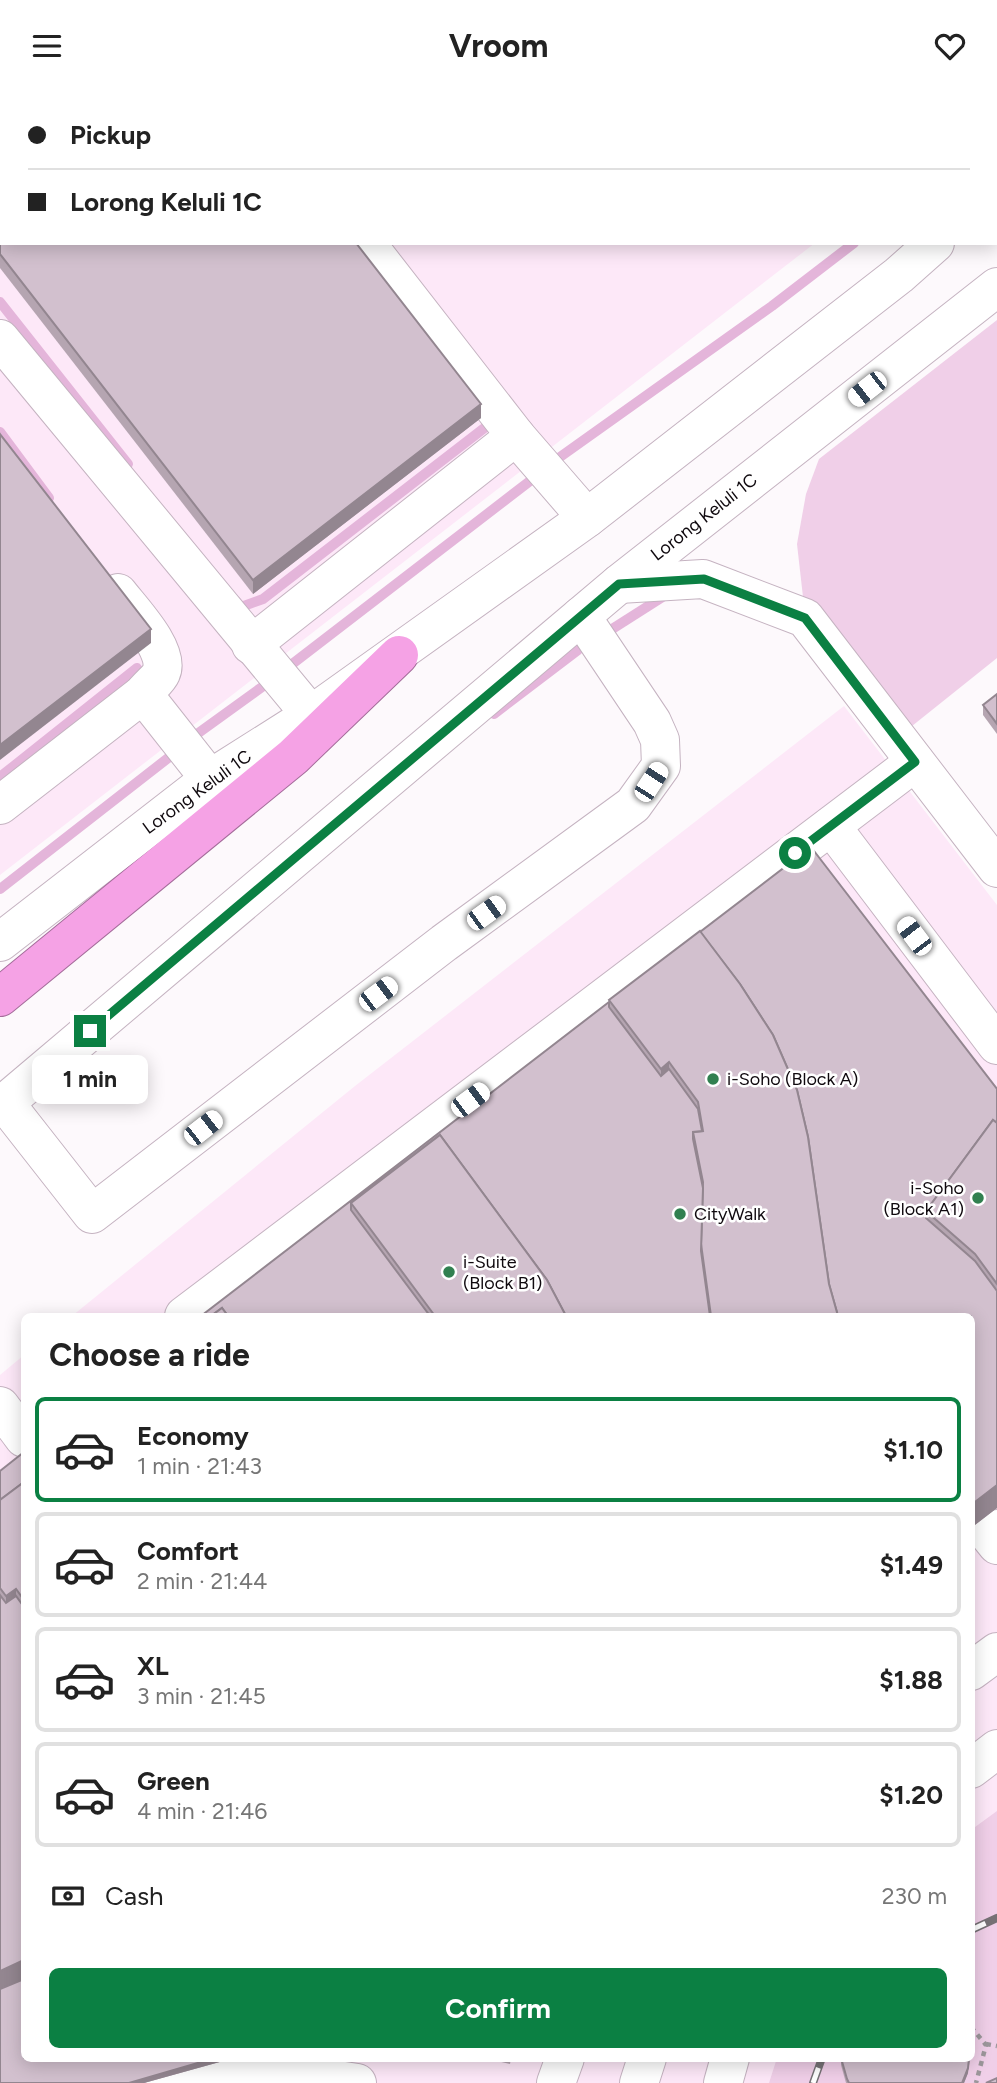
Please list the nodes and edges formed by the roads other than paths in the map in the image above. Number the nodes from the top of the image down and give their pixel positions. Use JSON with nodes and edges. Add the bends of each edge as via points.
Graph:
{"nodes":[{"id":1,"x":368,"y":245,"type":"edge"},
{"id":2,"x":933,"y":245,"type":"edge"},
{"id":3,"x":997,"y":287,"type":"edge"},
{"id":4,"x":0,"y":339,"type":"edge"},
{"id":5,"x":516,"y":436,"type":"junction"},
{"id":6,"x":587,"y":518,"type":"junction"},
{"id":7,"x":99,"y":568,"type":"edge"},
{"id":8,"x":619,"y":584,"type":"junction"},
{"id":9,"x":582,"y":616,"type":"junction"},
{"id":10,"x":251,"y":645,"type":"junction"},
{"id":11,"x":398,"y":655,"type":"junction"},
{"id":12,"x":143,"y":694,"type":"junction"},
{"id":13,"x":311,"y":715,"type":"junction"},
{"id":14,"x":915,"y":762,"type":"junction"},
{"id":15,"x":210,"y":779,"type":"junction"},
{"id":16,"x":0,"y":805,"type":"edge"},
{"id":17,"x":831,"y":826,"type":"junction"},
{"id":18,"x":997,"y":869,"type":"edge"},
{"id":19,"x":0,"y":943,"type":"edge"},
{"id":20,"x":0,"y":997,"type":"edge"},
{"id":21,"x":997,"y":1045,"type":"edge"},
{"id":22,"x":2,"y":1105,"type":"edge"},
{"id":23,"x":188,"y":1313,"type":"edge"},
{"id":24,"x":0,"y":1406,"type":"edge"},
{"id":25,"x":21,"y":1434,"type":"edge"},
{"id":26,"x":21,"y":1440,"type":"edge"},
{"id":27,"x":0,"y":1456,"type":"edge"},
{"id":28,"x":997,"y":1529,"type":"edge"},
{"id":29,"x":997,"y":1545,"type":"edge"},
{"id":30,"x":997,"y":1651,"type":"edge"},
{"id":31,"x":975,"y":1668,"type":"edge"},
{"id":32,"x":997,"y":1749,"type":"edge"},
{"id":33,"x":975,"y":1766,"type":"edge"},
{"id":34,"x":564,"y":2062,"type":"edge"},
{"id":35,"x":647,"y":2062,"type":"edge"},
{"id":36,"x":729,"y":2062,"type":"edge"},
{"id":37,"x":119,"y":2065,"type":"edge"},
{"id":38,"x":357,"y":2083,"type":"edge"},
{"id":39,"x":556,"y":2083,"type":"edge"},
{"id":40,"x":639,"y":2083,"type":"edge"},
{"id":41,"x":723,"y":2083,"type":"edge"}],
"edges":[{"from":1,"to":5,"type":"street"},
{"from":2,"to":6,"type":"street","name":"Lorong Keluli 1C"},
{"from":3,"to":8,"type":"street","name":"Lorong Keluli 1C"},
{"from":4,"to":10,"type":"street"},
{"from":5,"to":6,"type":"street"},
{"from":5,"to":10,"type":"street"},
{"from":6,"to":11,"type":"street","name":"Lorong Keluli 1C"},
{"from":7,"to":12,"type":"street","via":[[157,644],[163,660],[161,672]]},
{"from":8,"to":9,"type":"street","name":"Lorong Keluli 1C"},
{"from":8,"to":14,"type":"street","via":[[704,579],[805,618]]},
{"from":9,"to":22,"type":"street","name":"Lorong Keluli 1C"},
{"from":9,"to":22,"type":"street","via":[[660,740],[661,766],[633,805],[444,943],[92,1214]]},
{"from":10,"to":13,"type":"street"},
{"from":11,"to":13,"type":"street","name":"Lorong Keluli 1C"},
{"from":11,"to":20,"type":"highway","via":[[293,757]]},
{"from":12,"to":15,"type":"street"},
{"from":12,"to":16,"type":"street"},
{"from":13,"to":15,"type":"street","name":"Lorong Keluli 1C"},
{"from":14,"to":17,"type":"street"},
{"from":14,"to":18,"type":"street"},
{"from":15,"to":19,"type":"street","name":"Lorong Keluli 1C"},
{"from":17,"to":21,"type":"street"},
{"from":17,"to":23,"type":"street","via":[[785,876]]},
{"from":24,"to":25,"type":"street"},
{"from":26,"to":27,"type":"street"},
{"from":28,"to":29,"type":"street","via":[[989,1535]]},
{"from":30,"to":31,"type":"street"},
{"from":32,"to":33,"type":"street"},
{"from":34,"to":39,"type":"street"},
{"from":35,"to":40,"type":"street"},
{"from":36,"to":41,"type":"street"},
{"from":37,"to":38,"type":"street","via":[[197,2065]]}]}
